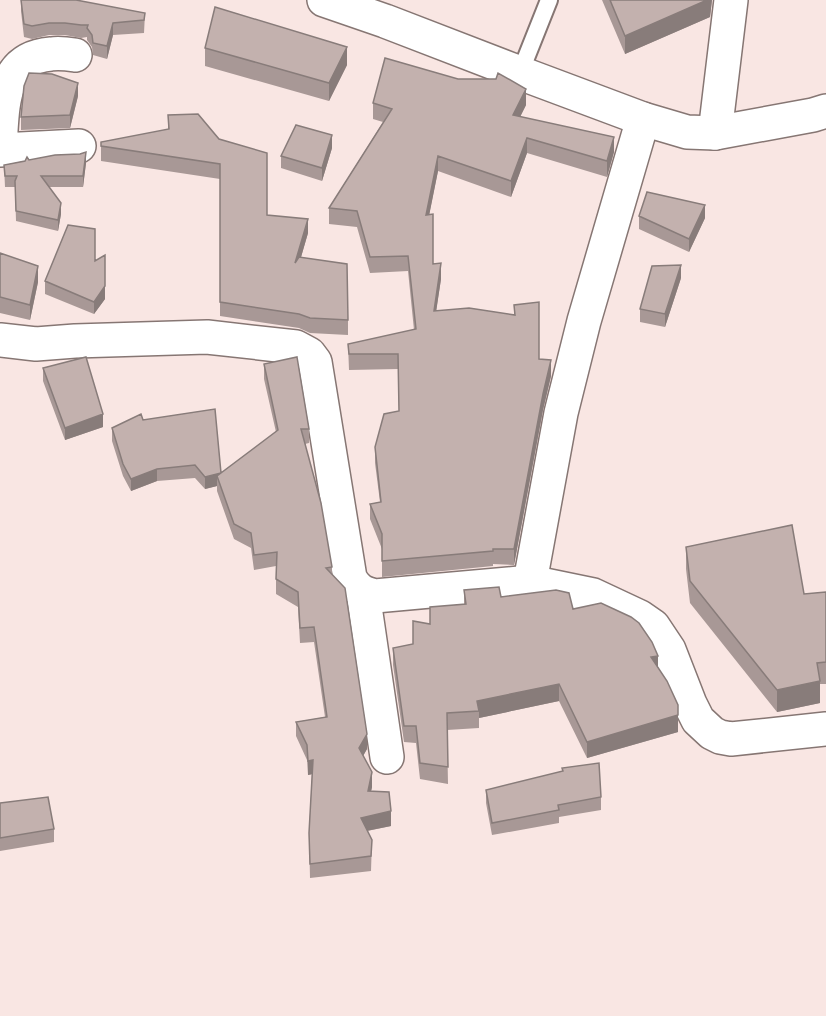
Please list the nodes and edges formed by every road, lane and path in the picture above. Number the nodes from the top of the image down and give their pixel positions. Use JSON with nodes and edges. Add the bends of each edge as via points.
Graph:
{"nodes":[{"id":1,"x":324,"y":0,"type":"edge"},
{"id":2,"x":549,"y":0,"type":"edge"},
{"id":3,"x":731,"y":0,"type":"edge"},
{"id":4,"x":75,"y":55,"type":"dead end"},
{"id":5,"x":520,"y":73,"type":"junction"},
{"id":6,"x":826,"y":111,"type":"edge"},
{"id":7,"x":643,"y":118,"type":"junction"},
{"id":8,"x":715,"y":133,"type":"junction"},
{"id":9,"x":80,"y":146,"type":"dead end"},
{"id":10,"x":0,"y":148,"type":"edge"},
{"id":11,"x":0,"y":340,"type":"edge"},
{"id":12,"x":530,"y":582,"type":"junction"},
{"id":13,"x":363,"y":593,"type":"junction"},
{"id":14,"x":826,"y":729,"type":"edge"},
{"id":15,"x":387,"y":757,"type":"dead end"}],
"edges":[{"from":1,"to":5,"type":"street"},
{"from":2,"to":5,"type":"lane"},
{"from":3,"to":8,"type":"street"},
{"from":4,"to":10,"type":"street","via":[[39,56],[15,70],[6,86]]},
{"from":5,"to":7,"type":"street"},
{"from":6,"to":8,"type":"street"},
{"from":7,"to":8,"type":"street","via":[[687,132]]},
{"from":7,"to":12,"type":"street","via":[[561,413]]},
{"from":9,"to":10,"type":"street"},
{"from":11,"to":13,"type":"street","via":[[36,344],[207,337],[296,347],[309,354],[315,362],[350,578]]},
{"from":12,"to":13,"type":"street","via":[[375,596]]},
{"from":12,"to":14,"type":"street","via":[[593,595],[653,626],[669,650],[698,720],[712,733],[731,739]]},
{"from":13,"to":15,"type":"street"}]}
